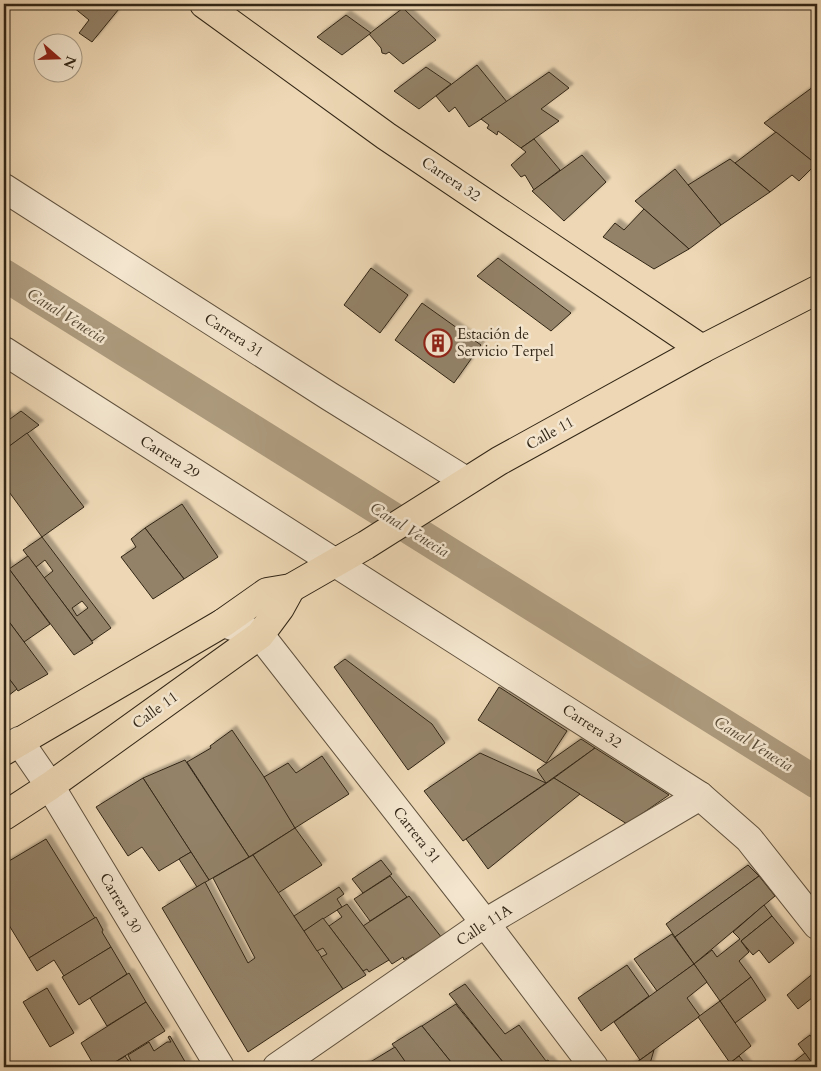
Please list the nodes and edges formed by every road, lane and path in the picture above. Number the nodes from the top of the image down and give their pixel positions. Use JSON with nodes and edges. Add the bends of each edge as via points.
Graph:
{"nodes":[{"id":1,"x":204,"y":4,"type":"edge"},
{"id":2,"x":4,"y":188,"type":"edge"},
{"id":3,"x":817,"y":290,"type":"edge"},
{"id":4,"x":702,"y":349,"type":"junction"},
{"id":5,"x":4,"y":351,"type":"edge"},
{"id":6,"x":466,"y":480,"type":"junction"},
{"id":7,"x":337,"y":563,"type":"junction"},
{"id":8,"x":291,"y":588,"type":"junction"},
{"id":9,"x":223,"y":623,"type":"junction"},
{"id":10,"x":260,"y":635,"type":"junction"},
{"id":11,"x":11,"y":746,"type":"edge"},
{"id":12,"x":50,"y":786,"type":"junction"},
{"id":13,"x":700,"y":796,"type":"junction"},
{"id":14,"x":4,"y":816,"type":"edge"},
{"id":15,"x":485,"y":923,"type":"junction"},
{"id":16,"x":817,"y":925,"type":"edge"},
{"id":17,"x":220,"y":1067,"type":"edge"},
{"id":18,"x":277,"y":1067,"type":"edge"},
{"id":19,"x":594,"y":1067,"type":"edge"}],
"edges":[{"from":1,"to":4,"type":"main road","name":"Carrera 32","via":[[386,136]]},
{"from":2,"to":6,"type":"street","name":"Carrera 31"},
{"from":3,"to":4,"type":"main road","name":"Calle 11"},
{"from":4,"to":6,"type":"main road","name":"Calle 11"},
{"from":5,"to":7,"type":"street","name":"Carrera 29"},
{"from":6,"to":7,"type":"main road","name":"Calle 11"},
{"from":7,"to":8,"type":"main road","name":"Calle 11"},
{"from":7,"to":13,"type":"street","name":"Carrera 32"},
{"from":8,"to":9,"type":"main road","name":"Calle 11","via":[[267,592]]},
{"from":8,"to":10,"type":"main road","name":"Calle 11"},
{"from":9,"to":10,"type":"street"},
{"from":9,"to":11,"type":"main road","name":"Calle 11"},
{"from":10,"to":12,"type":"main road","name":"Calle 11"},
{"from":10,"to":15,"type":"street","name":"Carrera 31"},
{"from":11,"to":12,"type":"street","name":"Carrera 30"},
{"from":12,"to":14,"type":"main road","name":"Calle 11"},
{"from":12,"to":17,"type":"street","name":"Carrera 30"},
{"from":13,"to":15,"type":"street","name":"Calle 11A"},
{"from":13,"to":16,"type":"street","name":"Carrera 32","via":[[749,839]]},
{"from":15,"to":18,"type":"street","name":"Calle 11A"},
{"from":15,"to":19,"type":"street","name":"Carrera 31"}]}
